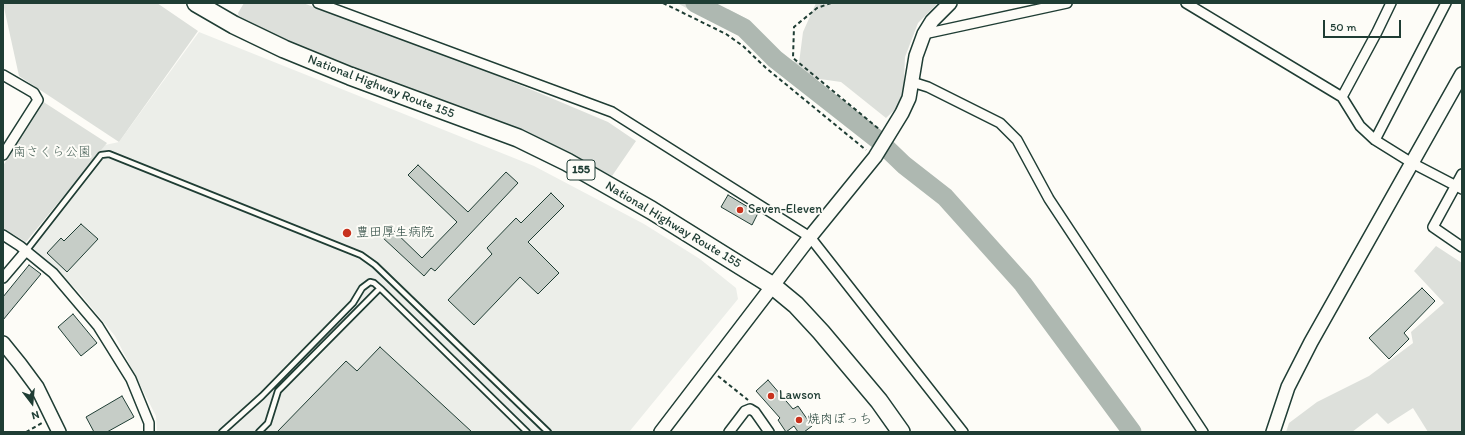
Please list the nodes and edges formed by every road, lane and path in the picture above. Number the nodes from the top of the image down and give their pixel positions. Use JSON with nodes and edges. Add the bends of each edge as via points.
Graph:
{"nodes":[{"id":1,"x":196,"y":3,"type":"edge"},
{"id":2,"x":318,"y":3,"type":"edge"},
{"id":3,"x":662,"y":3,"type":"edge"},
{"id":4,"x":831,"y":3,"type":"edge"},
{"id":5,"x":950,"y":3,"type":"edge"},
{"id":6,"x":1067,"y":3,"type":"edge"},
{"id":7,"x":1186,"y":3,"type":"edge"},
{"id":8,"x":1391,"y":3,"type":"edge"},
{"id":9,"x":1446,"y":3,"type":"edge"},
{"id":10,"x":924,"y":34,"type":"junction"},
{"id":11,"x":1462,"y":74,"type":"edge"},
{"id":12,"x":3,"y":75,"type":"edge"},
{"id":13,"x":912,"y":82,"type":"junction"},
{"id":14,"x":1342,"y":97,"type":"junction"},
{"id":15,"x":888,"y":137,"type":"junction"},
{"id":16,"x":1375,"y":140,"type":"junction"},
{"id":17,"x":3,"y":154,"type":"edge"},
{"id":18,"x":875,"y":157,"type":"junction"},
{"id":19,"x":1412,"y":163,"type":"junction"},
{"id":20,"x":1462,"y":174,"type":"edge"},
{"id":21,"x":1458,"y":187,"type":"edge"},
{"id":22,"x":3,"y":235,"type":"edge"},
{"id":23,"x":810,"y":237,"type":"junction"},
{"id":24,"x":1462,"y":247,"type":"edge"},
{"id":25,"x":26,"y":251,"type":"junction"},
{"id":26,"x":3,"y":278,"type":"edge"},
{"id":27,"x":773,"y":286,"type":"junction"},
{"id":28,"x":379,"y":289,"type":"junction"},
{"id":29,"x":3,"y":344,"type":"edge"},
{"id":30,"x":709,"y":370,"type":"junction"},
{"id":31,"x":750,"y":409,"type":"junction"},
{"id":32,"x":44,"y":423,"type":"dead end"},
{"id":33,"x":26,"y":432,"type":"edge"},
{"id":34,"x":59,"y":432,"type":"edge"},
{"id":35,"x":149,"y":432,"type":"edge"},
{"id":36,"x":222,"y":432,"type":"edge"},
{"id":37,"x":259,"y":432,"type":"edge"},
{"id":38,"x":527,"y":432,"type":"edge"},
{"id":39,"x":548,"y":432,"type":"edge"},
{"id":40,"x":660,"y":432,"type":"edge"},
{"id":41,"x":729,"y":432,"type":"edge"},
{"id":42,"x":769,"y":432,"type":"edge"},
{"id":43,"x":901,"y":432,"type":"edge"},
{"id":44,"x":963,"y":432,"type":"edge"},
{"id":45,"x":1203,"y":432,"type":"edge"},
{"id":46,"x":1273,"y":432,"type":"edge"}],
"edges":[{"from":1,"to":27,"type":"highway","name":"National Highway Route 155","number":"155","via":[[284,49],[518,138],[567,162],[651,210]]},
{"from":2,"to":23,"type":"street","via":[[612,112]]},
{"from":3,"to":18,"type":"path","via":[[726,34],[743,46],[766,68]]},
{"from":4,"to":15,"type":"path","via":[[817,8],[794,27],[793,58]]},
{"from":5,"to":10,"type":"street","via":[[932,21]]},
{"from":6,"to":10,"type":"street"},
{"from":7,"to":14,"type":"street"},
{"from":8,"to":14,"type":"street"},
{"from":9,"to":16,"type":"street"},
{"from":10,"to":13,"type":"street","via":[[916,56]]},
{"from":11,"to":19,"type":"street"},
{"from":12,"to":17,"type":"street","via":[[34,93],[38,100]]},
{"from":13,"to":15,"type":"street","via":[[909,98]]},
{"from":13,"to":45,"type":"street","via":[[928,87],[1000,123],[1017,140],[1049,199]]},
{"from":14,"to":16,"type":"street","via":[[1360,126]]},
{"from":15,"to":18,"type":"street"},
{"from":16,"to":19,"type":"street"},
{"from":18,"to":23,"type":"street"},
{"from":19,"to":21,"type":"street"},
{"from":19,"to":46,"type":"street","via":[[1311,342],[1288,387]]},
{"from":20,"to":21,"type":"street"},
{"from":21,"to":24,"type":"street","via":[[1433,227]]},
{"from":22,"to":25,"type":"street"},
{"from":23,"to":27,"type":"street"},
{"from":23,"to":44,"type":"street"},
{"from":25,"to":26,"type":"street"},
{"from":25,"to":35,"type":"street","via":[[64,284],[98,326],[131,379],[149,423]]},
{"from":25,"to":39,"type":"lane","via":[[102,154],[109,154],[361,255]]},
{"from":27,"to":30,"type":"street"},
{"from":27,"to":43,"type":"highway","name":"National Highway Route 155","number":"155","via":[[796,305],[821,332],[879,401]]},
{"from":28,"to":36,"type":"lane","via":[[370,282],[362,288],[353,303],[268,390]]},
{"from":28,"to":37,"type":"lane","via":[[278,391],[268,423]]},
{"from":28,"to":38,"type":"lane"},
{"from":29,"to":34,"type":"street","via":[[37,387]]},
{"from":30,"to":31,"type":"path","via":[[748,398]]},
{"from":30,"to":40,"type":"street"},
{"from":31,"to":41,"type":"street"},
{"from":31,"to":42,"type":"street"},
{"from":32,"to":33,"type":"path"}]}
